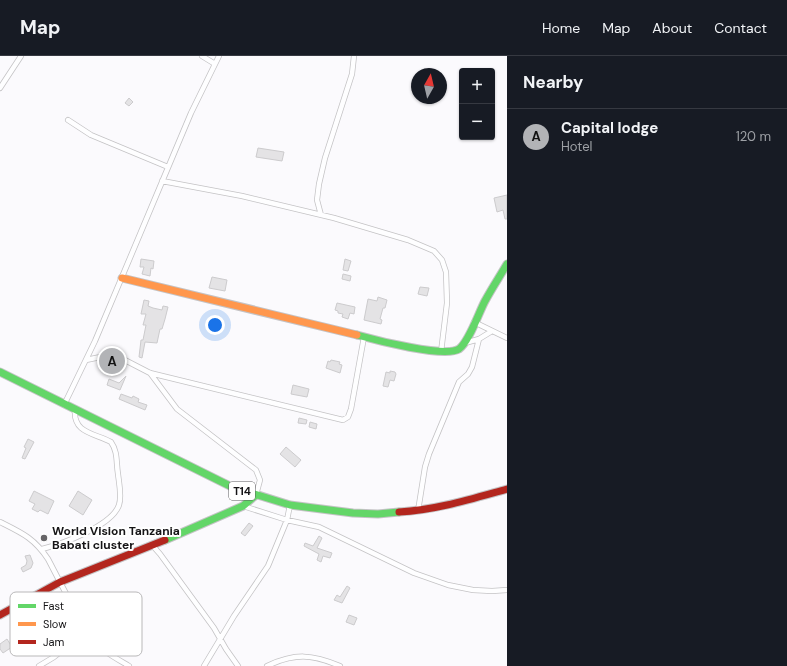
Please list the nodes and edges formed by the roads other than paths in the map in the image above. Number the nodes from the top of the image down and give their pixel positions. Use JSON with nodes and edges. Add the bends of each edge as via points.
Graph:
{"nodes":[{"id":1,"x":21,"y":56,"type":"edge"},
{"id":2,"x":202,"y":56,"type":"edge"},
{"id":3,"x":219,"y":56,"type":"edge"},
{"id":4,"x":354,"y":56,"type":"edge"},
{"id":5,"x":215,"y":64,"type":"junction"},
{"id":6,"x":0,"y":88,"type":"edge"},
{"id":7,"x":68,"y":120,"type":"dead end"},
{"id":8,"x":168,"y":167,"type":"junction"},
{"id":9,"x":162,"y":181,"type":"junction"},
{"id":10,"x":321,"y":215,"type":"junction"},
{"id":11,"x":507,"y":264,"type":"edge"},
{"id":12,"x":122,"y":278,"type":"junction"},
{"id":13,"x":474,"y":322,"type":"junction"},
{"id":14,"x":492,"y":331,"type":"junction"},
{"id":15,"x":364,"y":337,"type":"junction"},
{"id":16,"x":507,"y":338,"type":"edge"},
{"id":17,"x":479,"y":339,"type":"junction"},
{"id":18,"x":465,"y":343,"type":"junction"},
{"id":19,"x":441,"y":352,"type":"junction"},
{"id":20,"x":86,"y":360,"type":"junction"},
{"id":21,"x":0,"y":372,"type":"edge"},
{"id":22,"x":150,"y":373,"type":"junction"},
{"id":23,"x":64,"y":405,"type":"junction"},
{"id":24,"x":75,"y":410,"type":"junction"},
{"id":25,"x":507,"y":489,"type":"edge"},
{"id":26,"x":256,"y":495,"type":"junction"},
{"id":27,"x":290,"y":504,"type":"junction"},
{"id":28,"x":243,"y":506,"type":"junction"},
{"id":29,"x":418,"y":511,"type":"junction"},
{"id":30,"x":287,"y":520,"type":"junction"},
{"id":31,"x":0,"y":522,"type":"edge"},
{"id":32,"x":152,"y":545,"type":"junction"},
{"id":33,"x":42,"y":549,"type":"junction"},
{"id":34,"x":60,"y":582,"type":"junction"},
{"id":35,"x":507,"y":590,"type":"edge"},
{"id":36,"x":42,"y":592,"type":"edge"},
{"id":37,"x":65,"y":592,"type":"edge"},
{"id":38,"x":10,"y":610,"type":"edge"},
{"id":39,"x":0,"y":615,"type":"edge"},
{"id":40,"x":220,"y":638,"type":"junction"},
{"id":41,"x":55,"y":656,"type":"edge"},
{"id":42,"x":113,"y":656,"type":"edge"},
{"id":43,"x":39,"y":666,"type":"edge"},
{"id":44,"x":129,"y":666,"type":"edge"},
{"id":45,"x":204,"y":666,"type":"edge"},
{"id":46,"x":238,"y":666,"type":"edge"},
{"id":47,"x":267,"y":666,"type":"edge"},
{"id":48,"x":340,"y":666,"type":"edge"}],
"edges":[{"from":1,"to":6,"type":"street"},
{"from":2,"to":5,"type":"street"},
{"from":3,"to":5,"type":"street"},
{"from":4,"to":10,"type":"street","via":[[352,74],[319,184],[318,200]]},
{"from":5,"to":8,"type":"street"},
{"from":7,"to":8,"type":"street","via":[[91,135]]},
{"from":8,"to":9,"type":"street"},
{"from":9,"to":10,"type":"street","via":[[242,196]]},
{"from":9,"to":12,"type":"street"},
{"from":10,"to":19,"type":"street","via":[[408,240],[428,248],[440,257],[446,272],[447,294]]},
{"from":11,"to":13,"type":"main road"},
{"from":12,"to":15,"type":"main road"},
{"from":12,"to":20,"type":"street"},
{"from":13,"to":14,"type":"street"},
{"from":13,"to":18,"type":"main road"},
{"from":14,"to":16,"type":"street"},
{"from":14,"to":17,"type":"street"},
{"from":15,"to":19,"type":"main road"},
{"from":15,"to":22,"type":"street","via":[[351,409],[348,417],[343,420]]},
{"from":17,"to":18,"type":"street"},
{"from":17,"to":29,"type":"street","via":[[472,367],[459,382],[429,454]]},
{"from":18,"to":19,"type":"main road","via":[[454,351]]},
{"from":20,"to":22,"type":"street","via":[[119,357]]},
{"from":20,"to":23,"type":"street"},
{"from":21,"to":23,"type":"main road","number":"T14"},
{"from":22,"to":26,"type":"street","via":[[177,409],[256,470],[260,480]]},
{"from":23,"to":24,"type":"main road","number":"T14"},
{"from":24,"to":26,"type":"main road","number":"T14","via":[[232,487]]},
{"from":24,"to":33,"type":"street","via":[[77,425],[114,446],[117,456],[119,504],[116,511],[86,533]]},
{"from":25,"to":29,"type":"main road","number":"T14"},
{"from":26,"to":27,"type":"main road","number":"T14"},
{"from":26,"to":28,"type":"main road"},
{"from":27,"to":29,"type":"main road","number":"T14","via":[[353,513]]},
{"from":27,"to":30,"type":"street"},
{"from":28,"to":30,"type":"street"},
{"from":28,"to":32,"type":"main road"},
{"from":30,"to":35,"type":"street","via":[[319,527],[414,573],[448,585],[473,590]]},
{"from":30,"to":40,"type":"street","via":[[268,566]]},
{"from":31,"to":33,"type":"street","via":[[21,532]]},
{"from":32,"to":34,"type":"main road"},
{"from":32,"to":40,"type":"street"},
{"from":33,"to":34,"type":"street"},
{"from":34,"to":36,"type":"main road"},
{"from":34,"to":37,"type":"street"},
{"from":38,"to":39,"type":"main road"},
{"from":40,"to":45,"type":"street"},
{"from":40,"to":46,"type":"street"},
{"from":41,"to":43,"type":"street"},
{"from":42,"to":44,"type":"street"},
{"from":47,"to":48,"type":"street","via":[[300,656],[321,659]]}]}
